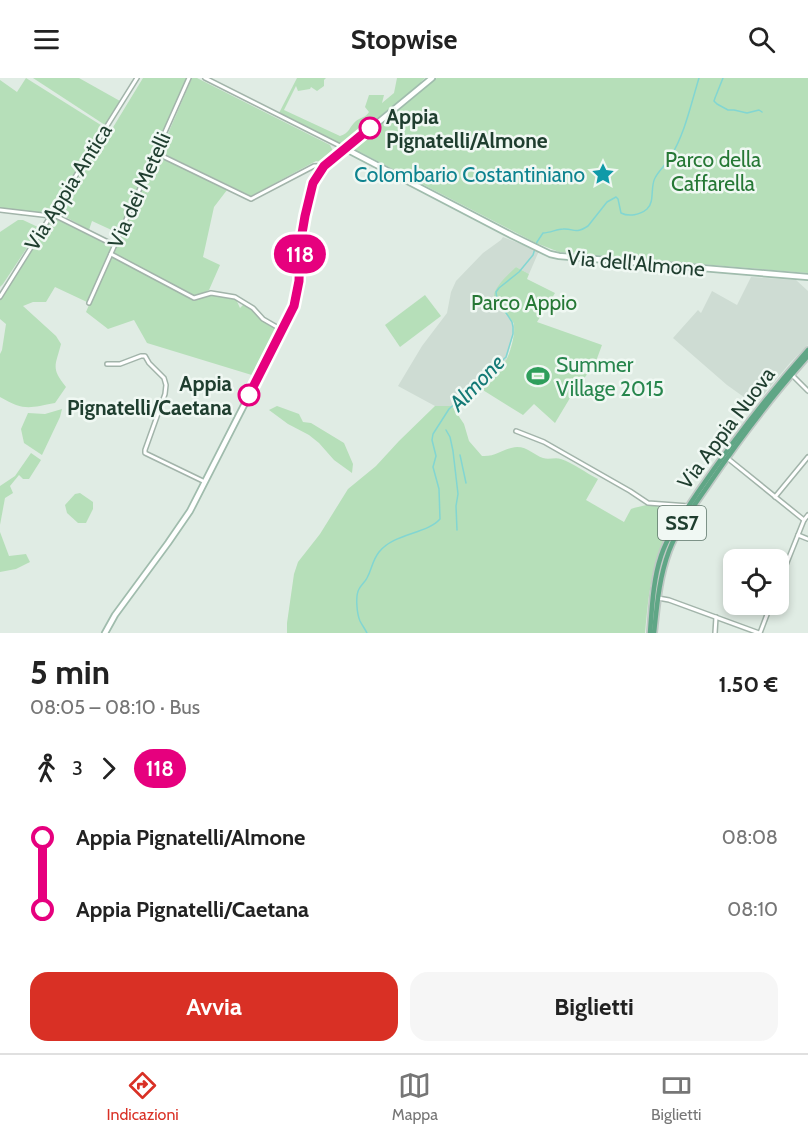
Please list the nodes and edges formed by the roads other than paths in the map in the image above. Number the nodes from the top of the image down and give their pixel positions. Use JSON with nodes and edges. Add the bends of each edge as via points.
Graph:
{"nodes":[{"id":1,"x":137,"y":78,"type":"edge"},
{"id":2,"x":189,"y":78,"type":"edge"},
{"id":3,"x":205,"y":78,"type":"edge"},
{"id":4,"x":432,"y":78,"type":"edge"},
{"id":5,"x":332,"y":143,"type":"junction"},
{"id":6,"x":346,"y":149,"type":"junction"},
{"id":7,"x":156,"y":153,"type":"junction"},
{"id":8,"x":337,"y":154,"type":"junction"},
{"id":9,"x":324,"y":166,"type":"junction"},
{"id":10,"x":0,"y":210,"type":"edge"},
{"id":11,"x":51,"y":215,"type":"junction"},
{"id":12,"x":114,"y":245,"type":"junction"},
{"id":13,"x":111,"y":254,"type":"junction"},
{"id":14,"x":808,"y":277,"type":"edge"},
{"id":15,"x":0,"y":297,"type":"edge"},
{"id":16,"x":89,"y":303,"type":"dead end"},
{"id":17,"x":282,"y":330,"type":"junction"},
{"id":18,"x":808,"y":350,"type":"edge"},
{"id":19,"x":808,"y":356,"type":"edge"},
{"id":20,"x":107,"y":364,"type":"dead end"},
{"id":21,"x":792,"y":375,"type":"junction"},
{"id":22,"x":808,"y":391,"type":"edge"},
{"id":23,"x":516,"y":430,"type":"dead end"},
{"id":24,"x":808,"y":456,"type":"edge"},
{"id":25,"x":725,"y":457,"type":"junction"},
{"id":26,"x":205,"y":482,"type":"junction"},
{"id":27,"x":775,"y":497,"type":"junction"},
{"id":28,"x":689,"y":506,"type":"junction"},
{"id":29,"x":808,"y":515,"type":"edge"},
{"id":30,"x":804,"y":520,"type":"junction"},
{"id":31,"x":798,"y":535,"type":"junction"},
{"id":32,"x":808,"y":539,"type":"edge"},
{"id":33,"x":789,"y":558,"type":"edge"},
{"id":34,"x":655,"y":597,"type":"junction"},
{"id":35,"x":766,"y":615,"type":"edge"},
{"id":36,"x":716,"y":617,"type":"junction"},
{"id":37,"x":105,"y":633,"type":"edge"},
{"id":38,"x":650,"y":633,"type":"edge"},
{"id":39,"x":654,"y":633,"type":"edge"},
{"id":40,"x":715,"y":633,"type":"edge"},
{"id":41,"x":759,"y":633,"type":"edge"}],
"edges":[{"from":1,"to":11,"type":"street","name":"Via Appia Antica"},
{"from":2,"to":7,"type":"street","name":"Via dei Metelli"},
{"from":3,"to":5,"type":"street"},
{"from":4,"to":6,"type":"main road"},
{"from":5,"to":6,"type":"street"},
{"from":5,"to":8,"type":"street"},
{"from":6,"to":8,"type":"main road"},
{"from":6,"to":14,"type":"main road","name":"Via dell'Almone","via":[[550,254]]},
{"from":7,"to":9,"type":"street","via":[[250,199],[314,166]]},
{"from":7,"to":12,"type":"street","name":"Via dei Metelli"},
{"from":8,"to":9,"type":"main road"},
{"from":9,"to":17,"type":"main road","via":[[310,192],[300,245],[297,295]]},
{"from":10,"to":11,"type":"street"},
{"from":11,"to":12,"type":"street"},
{"from":11,"to":15,"type":"street","name":"Via Appia Antica"},
{"from":12,"to":13,"type":"street","name":"Via dei Metelli"},
{"from":13,"to":16,"type":"street","name":"Via dei Metelli"},
{"from":13,"to":17,"type":"street","via":[[194,298],[210,293],[237,298]]},
{"from":17,"to":26,"type":"main road"},
{"from":18,"to":25,"type":"main road","name":"Via Appia Nuova","number":"SS7","via":[[755,413]]},
{"from":19,"to":21,"type":"main road","name":"Via Appia Nuova","number":"SS7"},
{"from":20,"to":26,"type":"street","via":[[145,356],[164,378],[165,394],[145,453]]},
{"from":21,"to":22,"type":"street"},
{"from":21,"to":25,"type":"main road","name":"Via Appia Nuova","number":"SS7"},
{"from":23,"to":28,"type":"street","via":[[648,502]]},
{"from":24,"to":27,"type":"street"},
{"from":25,"to":27,"type":"street"},
{"from":25,"to":28,"type":"main road","name":"Via Appia Nuova","number":"SS7"},
{"from":25,"to":34,"type":"main road","name":"Via Appia Nuova","number":"SS7","via":[[675,537]]},
{"from":26,"to":37,"type":"main road","via":[[184,520]]},
{"from":27,"to":30,"type":"street"},
{"from":28,"to":34,"type":"main road","name":"Via Appia Nuova","number":"SS7","via":[[665,546],[657,570]]},
{"from":29,"to":30,"type":"street"},
{"from":30,"to":31,"type":"street"},
{"from":31,"to":32,"type":"street"},
{"from":31,"to":33,"type":"street"},
{"from":34,"to":36,"type":"street"},
{"from":34,"to":38,"type":"main road","name":"Via Appia Nuova","number":"SS7"},
{"from":34,"to":39,"type":"main road","name":"Via Appia Nuova","number":"SS7"},
{"from":35,"to":41,"type":"street"},
{"from":36,"to":40,"type":"street"},
{"from":36,"to":41,"type":"street"}]}
